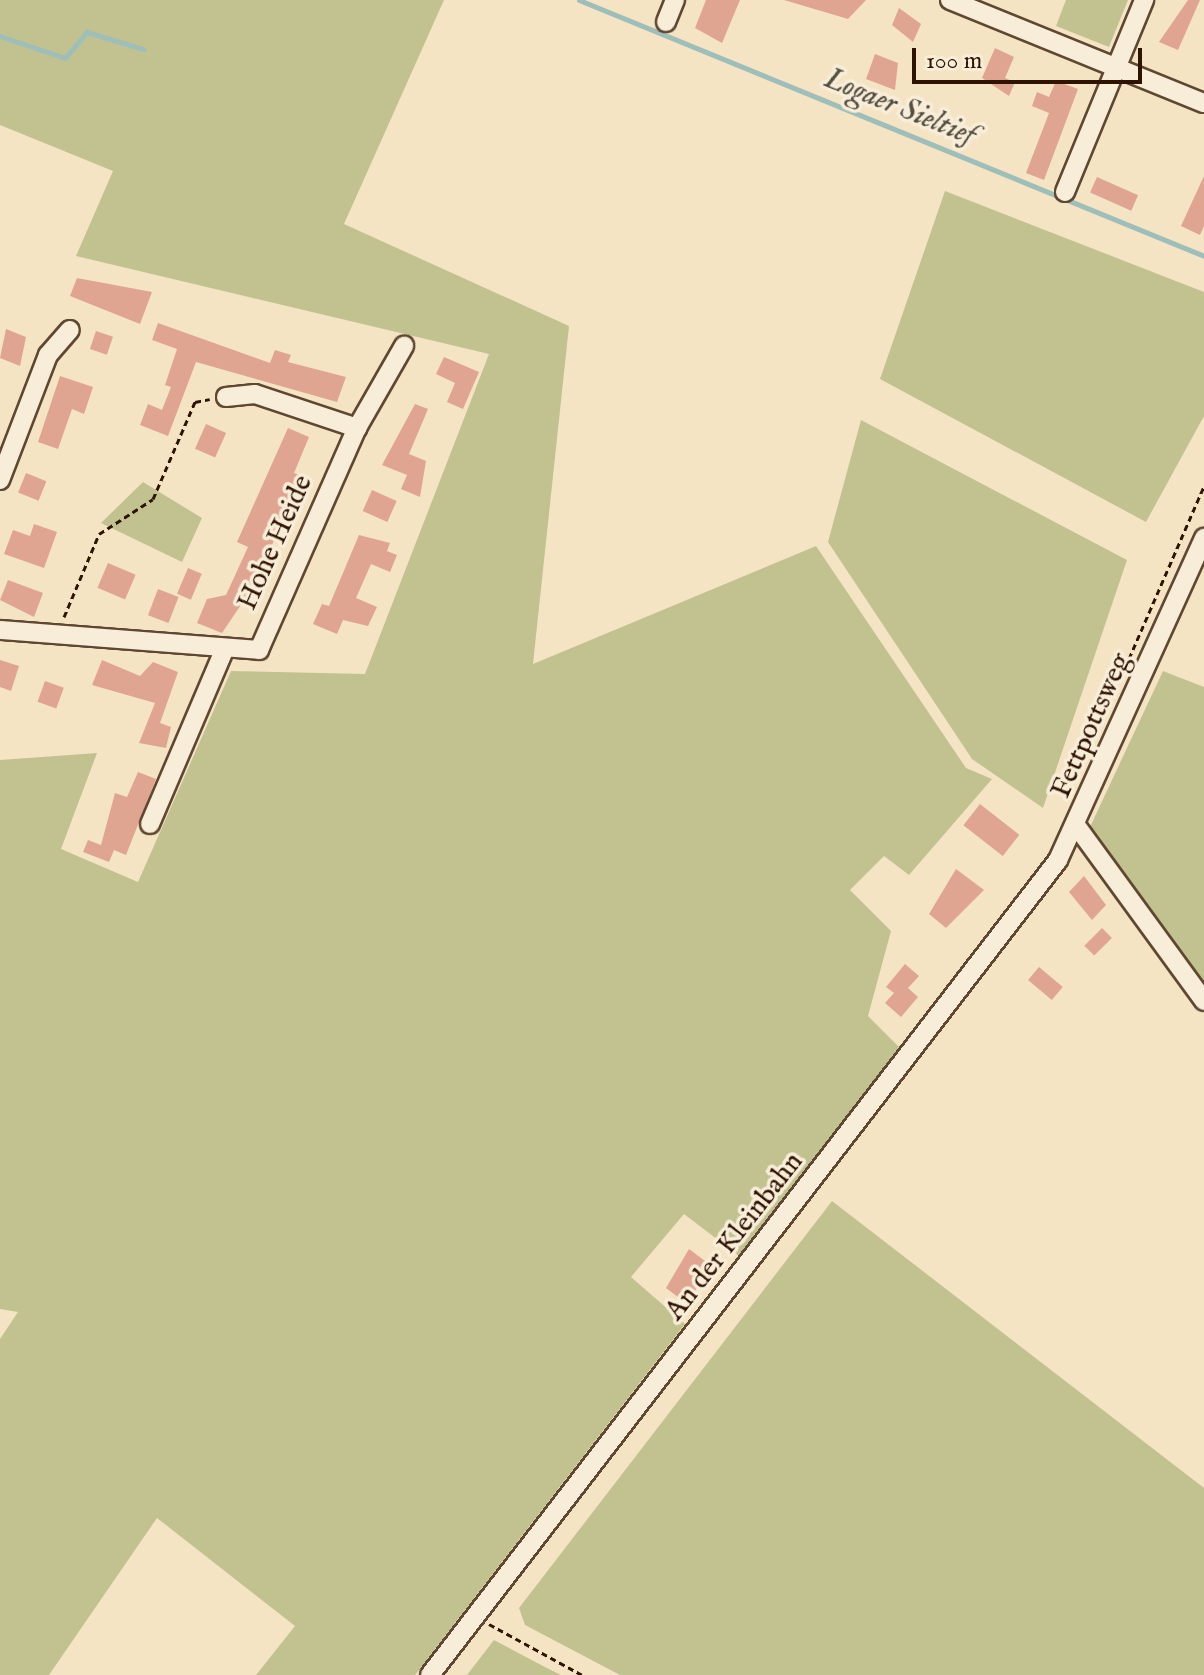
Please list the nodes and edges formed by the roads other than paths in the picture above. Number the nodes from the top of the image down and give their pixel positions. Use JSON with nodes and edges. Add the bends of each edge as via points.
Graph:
{"nodes":[{"id":1,"x":675,"y":0,"type":"edge"},
{"id":2,"x":950,"y":0,"type":"edge"},
{"id":3,"x":1144,"y":0,"type":"edge"},
{"id":4,"x":666,"y":22,"type":"dead end"},
{"id":5,"x":1116,"y":67,"type":"junction"},
{"id":6,"x":1204,"y":103,"type":"edge"},
{"id":7,"x":1065,"y":192,"type":"dead end"},
{"id":8,"x":70,"y":330,"type":"dead end"},
{"id":9,"x":404,"y":346,"type":"dead end"},
{"id":10,"x":226,"y":397,"type":"road end"},
{"id":11,"x":357,"y":428,"type":"junction"},
{"id":12,"x":0,"y":480,"type":"edge"},
{"id":13,"x":1204,"y":538,"type":"edge"},
{"id":14,"x":0,"y":630,"type":"edge"},
{"id":15,"x":225,"y":648,"type":"junction"},
{"id":16,"x":150,"y":824,"type":"dead end"},
{"id":17,"x":1078,"y":828,"type":"junction"},
{"id":18,"x":1204,"y":1001,"type":"edge"},
{"id":19,"x":430,"y":1675,"type":"edge"}],
"edges":[{"from":1,"to":4,"type":"street"},
{"from":2,"to":5,"type":"street"},
{"from":3,"to":5,"type":"street"},
{"from":5,"to":6,"type":"street"},
{"from":5,"to":7,"type":"street"},
{"from":8,"to":12,"type":"street","via":[[48,355]]},
{"from":9,"to":11,"type":"street","name":"Hohe Heide"},
{"from":10,"to":11,"type":"street","via":[[255,394]]},
{"from":11,"to":15,"type":"street","name":"Hohe Heide","via":[[259,650]]},
{"from":13,"to":17,"type":"street","name":"Fettpottsweg"},
{"from":14,"to":15,"type":"street","name":"Hohe Heide"},
{"from":15,"to":16,"type":"street"},
{"from":17,"to":18,"type":"street","name":"Fettpottsweg"},
{"from":17,"to":19,"type":"street","name":"An der Kleinbahn"}]}
